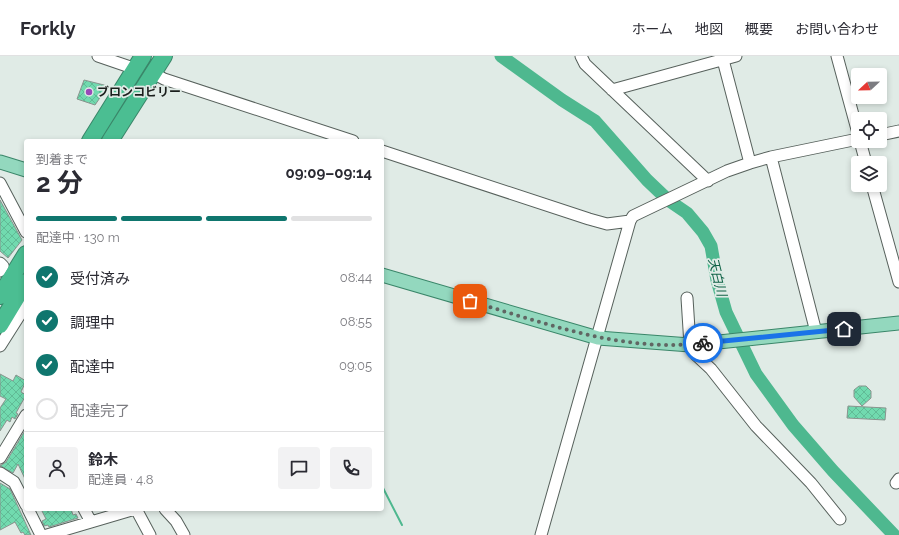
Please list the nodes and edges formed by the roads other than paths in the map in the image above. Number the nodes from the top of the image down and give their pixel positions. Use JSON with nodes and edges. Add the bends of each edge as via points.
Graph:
{"nodes":[{"id":1,"x":98,"y":56,"type":"edge"},
{"id":2,"x":164,"y":56,"type":"edge"},
{"id":3,"x":581,"y":56,"type":"edge"},
{"id":4,"x":736,"y":56,"type":"edge"},
{"id":5,"x":837,"y":56,"type":"edge"},
{"id":6,"x":722,"y":58,"type":"edge"},
{"id":7,"x":139,"y":62,"type":"edge"},
{"id":8,"x":153,"y":73,"type":"junction"},
{"id":9,"x":612,"y":90,"type":"junction"},
{"id":10,"x":852,"y":112,"type":"edge"},
{"id":11,"x":899,"y":131,"type":"edge"},
{"id":12,"x":887,"y":134,"type":"edge"},
{"id":13,"x":91,"y":139,"type":"edge"},
{"id":14,"x":111,"y":139,"type":"edge"},
{"id":15,"x":347,"y":139,"type":"edge"},
{"id":16,"x":851,"y":142,"type":"edge"},
{"id":17,"x":384,"y":152,"type":"edge"},
{"id":18,"x":771,"y":157,"type":"junction"},
{"id":19,"x":0,"y":162,"type":"edge"},
{"id":20,"x":750,"y":163,"type":"junction"},
{"id":21,"x":24,"y":169,"type":"edge"},
{"id":22,"x":0,"y":183,"type":"edge"},
{"id":23,"x":705,"y":183,"type":"junction"},
{"id":24,"x":874,"y":192,"type":"edge"},
{"id":25,"x":633,"y":218,"type":"junction"},
{"id":26,"x":24,"y":228,"type":"edge"},
{"id":27,"x":24,"y":257,"type":"edge"},
{"id":28,"x":384,"y":276,"type":"edge"},
{"id":29,"x":899,"y":282,"type":"edge"},
{"id":30,"x":24,"y":285,"type":"edge"},
{"id":31,"x":0,"y":296,"type":"edge"},
{"id":32,"x":687,"y":298,"type":"dead end"},
{"id":33,"x":24,"y":308,"type":"edge"},
{"id":34,"x":899,"y":323,"type":"edge"},
{"id":35,"x":0,"y":325,"type":"edge"},
{"id":36,"x":816,"y":332,"type":"junction"},
{"id":37,"x":598,"y":338,"type":"junction"},
{"id":38,"x":690,"y":345,"type":"junction"},
{"id":39,"x":0,"y":346,"type":"edge"},
{"id":40,"x":24,"y":422,"type":"edge"},
{"id":41,"x":0,"y":458,"type":"edge"},
{"id":42,"x":0,"y":473,"type":"edge"},
{"id":43,"x":24,"y":501,"type":"edge"},
{"id":44,"x":29,"y":511,"type":"edge"},
{"id":45,"x":85,"y":511,"type":"edge"},
{"id":46,"x":128,"y":511,"type":"edge"},
{"id":47,"x":136,"y":511,"type":"edge"},
{"id":48,"x":167,"y":511,"type":"edge"},
{"id":49,"x":840,"y":519,"type":"dead end"},
{"id":50,"x":91,"y":522,"type":"junction"},
{"id":51,"x":42,"y":535,"type":"edge"},
{"id":52,"x":47,"y":535,"type":"edge"},
{"id":53,"x":150,"y":535,"type":"edge"},
{"id":54,"x":184,"y":535,"type":"edge"},
{"id":55,"x":541,"y":535,"type":"edge"}],
"edges":[{"from":1,"to":7,"type":"street"},
{"from":2,"to":8,"type":"highway"},
{"from":3,"to":9,"type":"street","via":[[585,64]]},
{"from":4,"to":6,"type":"street"},
{"from":5,"to":10,"type":"street"},
{"from":6,"to":9,"type":"street"},
{"from":6,"to":20,"type":"street"},
{"from":7,"to":13,"type":"highway"},
{"from":8,"to":14,"type":"highway"},
{"from":8,"to":15,"type":"street","via":[[164,79]]},
{"from":9,"to":23,"type":"street"},
{"from":11,"to":12,"type":"street"},
{"from":16,"to":18,"type":"street"},
{"from":17,"to":25,"type":"street","via":[[607,224]]},
{"from":18,"to":20,"type":"street"},
{"from":18,"to":36,"type":"street"},
{"from":19,"to":21,"type":"main road"},
{"from":20,"to":23,"type":"street","via":[[727,171]]},
{"from":22,"to":26,"type":"street"},
{"from":23,"to":25,"type":"street"},
{"from":24,"to":29,"type":"street"},
{"from":25,"to":37,"type":"street"},
{"from":27,"to":31,"type":"highway"},
{"from":28,"to":37,"type":"main road"},
{"from":30,"to":35,"type":"highway"},
{"from":32,"to":38,"type":"street"},
{"from":33,"to":39,"type":"street"},
{"from":34,"to":36,"type":"main road"},
{"from":36,"to":38,"type":"main road"},
{"from":37,"to":38,"type":"main road"},
{"from":37,"to":55,"type":"street"},
{"from":38,"to":49,"type":"street","via":[[756,426],[811,483]]},
{"from":40,"to":41,"type":"street"},
{"from":42,"to":43,"type":"street","via":[[14,482]]},
{"from":44,"to":51,"type":"street"},
{"from":45,"to":50,"type":"street"},
{"from":46,"to":50,"type":"street"},
{"from":47,"to":53,"type":"street"},
{"from":48,"to":54,"type":"street"},
{"from":50,"to":52,"type":"street"}]}
